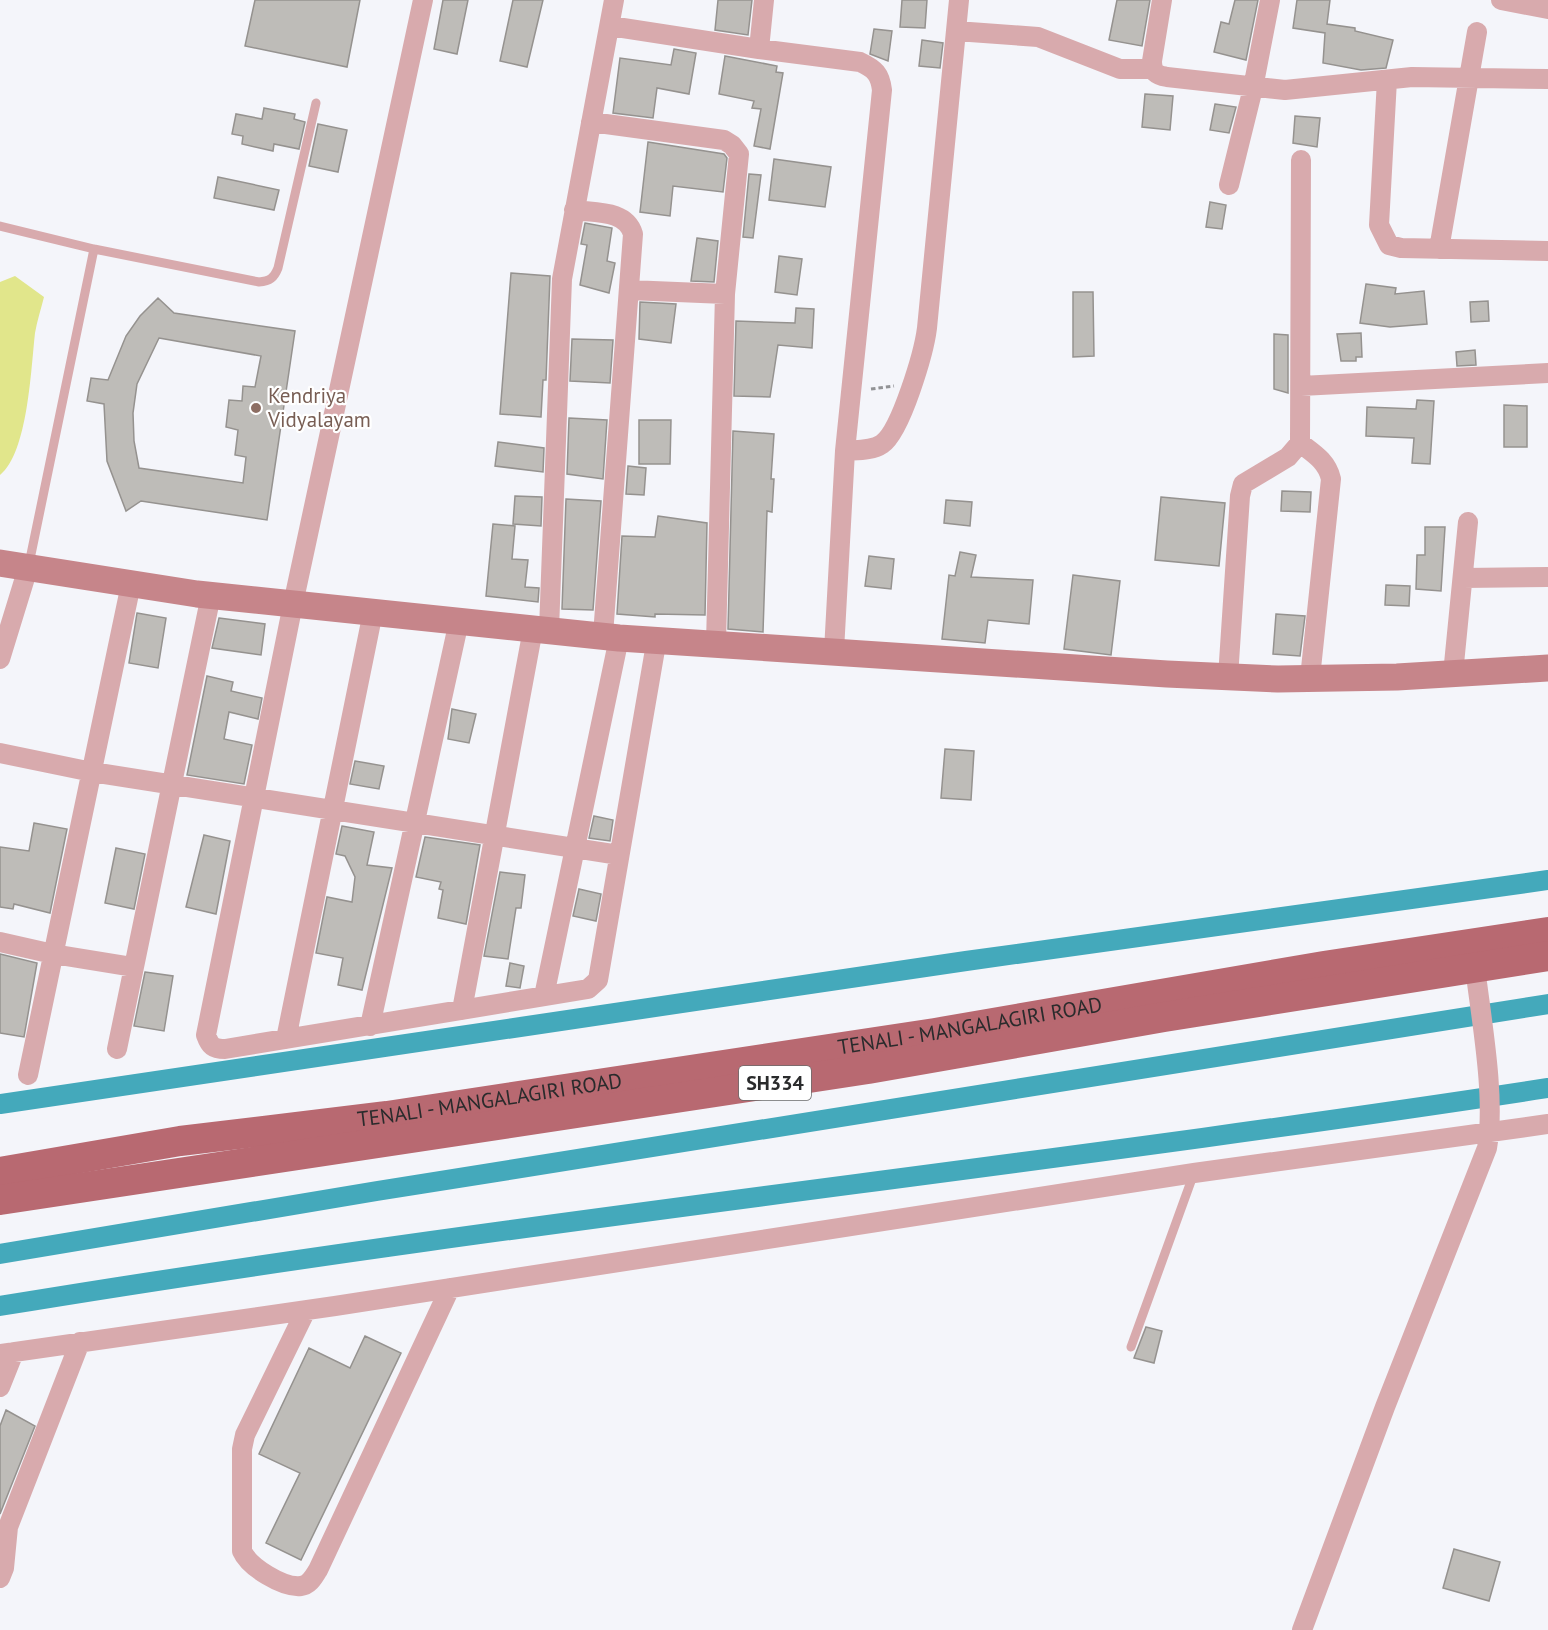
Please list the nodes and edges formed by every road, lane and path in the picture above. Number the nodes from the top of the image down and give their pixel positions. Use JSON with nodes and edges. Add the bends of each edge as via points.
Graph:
{"nodes":[{"id":1,"x":423,"y":0,"type":"edge"},
{"id":2,"x":615,"y":0,"type":"edge"},
{"id":3,"x":764,"y":0,"type":"edge"},
{"id":4,"x":959,"y":0,"type":"edge"},
{"id":5,"x":1162,"y":0,"type":"edge"},
{"id":6,"x":1270,"y":0,"type":"edge"},
{"id":7,"x":1501,"y":0,"type":"edge"},
{"id":8,"x":1548,"y":9,"type":"edge"},
{"id":9,"x":609,"y":26,"type":"junction"},
{"id":10,"x":956,"y":31,"type":"junction"},
{"id":11,"x":1477,"y":32,"type":"dead end"},
{"id":12,"x":759,"y":49,"type":"junction"},
{"id":13,"x":1152,"y":69,"type":"junction"},
{"id":14,"x":1469,"y":77,"type":"junction"},
{"id":15,"x":1548,"y":79,"type":"edge"},
{"id":16,"x":1387,"y":80,"type":"junction"},
{"id":17,"x":1253,"y":88,"type":"junction"},
{"id":18,"x":316,"y":103,"type":"dead end"},
{"id":19,"x":591,"y":122,"type":"junction"},
{"id":20,"x":1301,"y":160,"type":"dead end"},
{"id":21,"x":1229,"y":185,"type":"dead end"},
{"id":22,"x":574,"y":210,"type":"junction"},
{"id":23,"x":0,"y":226,"type":"edge"},
{"id":24,"x":94,"y":249,"type":"junction"},
{"id":25,"x":1439,"y":249,"type":"junction"},
{"id":26,"x":1548,"y":251,"type":"edge"},
{"id":27,"x":629,"y":290,"type":"junction"},
{"id":28,"x":725,"y":294,"type":"junction"},
{"id":29,"x":1548,"y":373,"type":"edge"},
{"id":30,"x":914,"y":383,"type":"junction"},
{"id":31,"x":1301,"y":386,"type":"junction"},
{"id":32,"x":851,"y":391,"type":"junction"},
{"id":33,"x":1300,"y":443,"type":"junction"},
{"id":34,"x":845,"y":451,"type":"junction"},
{"id":35,"x":1468,"y":522,"type":"dead end"},
{"id":36,"x":0,"y":563,"type":"edge"},
{"id":37,"x":28,"y":568,"type":"junction"},
{"id":38,"x":1548,"y":577,"type":"edge"},
{"id":39,"x":1462,"y":578,"type":"junction"},
{"id":40,"x":131,"y":584,"type":"junction"},
{"id":41,"x":212,"y":595,"type":"junction"},
{"id":42,"x":293,"y":604,"type":"junction"},
{"id":43,"x":373,"y":612,"type":"junction"},
{"id":44,"x":459,"y":621,"type":"junction"},
{"id":45,"x":541,"y":629,"type":"junction"},
{"id":46,"x":611,"y":637,"type":"junction"},
{"id":47,"x":657,"y":638,"type":"junction"},
{"id":48,"x":716,"y":643,"type":"junction"},
{"id":49,"x":834,"y":651,"type":"junction"},
{"id":50,"x":0,"y":659,"type":"edge"},
{"id":51,"x":1548,"y":668,"type":"edge"},
{"id":52,"x":1453,"y":674,"type":"junction"},
{"id":53,"x":1228,"y":677,"type":"junction"},
{"id":54,"x":1310,"y":678,"type":"junction"},
{"id":55,"x":0,"y":753,"type":"edge"},
{"id":56,"x":92,"y":772,"type":"junction"},
{"id":57,"x":172,"y":785,"type":"junction"},
{"id":58,"x":253,"y":798,"type":"junction"},
{"id":59,"x":332,"y":811,"type":"junction"},
{"id":60,"x":414,"y":825,"type":"junction"},
{"id":61,"x":495,"y":837,"type":"junction"},
{"id":62,"x":574,"y":848,"type":"junction"},
{"id":63,"x":620,"y":855,"type":"junction"},
{"id":64,"x":1548,"y":932,"type":"edge"},
{"id":65,"x":0,"y":942,"type":"edge"},
{"id":66,"x":53,"y":954,"type":"junction"},
{"id":67,"x":1548,"y":956,"type":"edge"},
{"id":68,"x":133,"y":967,"type":"junction"},
{"id":69,"x":1476,"y":978,"type":"junction"},
{"id":70,"x":544,"y":996,"type":"junction"},
{"id":71,"x":462,"y":1010,"type":"junction"},
{"id":72,"x":370,"y":1026,"type":"junction"},
{"id":73,"x":286,"y":1040,"type":"junction"},
{"id":74,"x":117,"y":1049,"type":"dead end"},
{"id":75,"x":28,"y":1075,"type":"dead end"},
{"id":76,"x":1548,"y":1124,"type":"edge"},
{"id":77,"x":1490,"y":1126,"type":"junction"},
{"id":78,"x":0,"y":1172,"type":"edge"},
{"id":79,"x":1194,"y":1173,"type":"junction"},
{"id":80,"x":0,"y":1200,"type":"edge"},
{"id":81,"x":450,"y":1288,"type":"junction"},
{"id":82,"x":306,"y":1310,"type":"junction"},
{"id":83,"x":80,"y":1342,"type":"junction"},
{"id":84,"x":1131,"y":1347,"type":"dead end"},
{"id":85,"x":7,"y":1353,"type":"edge"},
{"id":86,"x":0,"y":1387,"type":"edge"},
{"id":87,"x":2,"y":1556,"type":"edge"},
{"id":88,"x":0,"y":1578,"type":"edge"},
{"id":89,"x":1302,"y":1630,"type":"edge"}],
"edges":[{"from":1,"to":42,"type":"street"},
{"from":2,"to":9,"type":"street"},
{"from":3,"to":12,"type":"street"},
{"from":4,"to":10,"type":"street"},
{"from":5,"to":13,"type":"street"},
{"from":6,"to":17,"type":"street"},
{"from":7,"to":8,"type":"street"},
{"from":9,"to":12,"type":"street"},
{"from":9,"to":19,"type":"street"},
{"from":10,"to":13,"type":"street","via":[[1038,37],[1120,69]]},
{"from":10,"to":30,"type":"street","via":[[927,328]]},
{"from":11,"to":14,"type":"street"},
{"from":12,"to":32,"type":"street","via":[[860,62],[880,76],[882,90]]},
{"from":13,"to":17,"type":"street","via":[[1167,78]]},
{"from":14,"to":15,"type":"street"},
{"from":14,"to":16,"type":"street"},
{"from":14,"to":25,"type":"street"},
{"from":16,"to":17,"type":"street","via":[[1292,90]]},
{"from":16,"to":25,"type":"street","via":[[1379,225],[1389,245]]},
{"from":17,"to":21,"type":"street"},
{"from":18,"to":24,"type":"lane","via":[[274,277],[259,282]]},
{"from":19,"to":22,"type":"street"},
{"from":19,"to":28,"type":"street","via":[[724,140],[732,145],[739,154],[740,165]]},
{"from":20,"to":31,"type":"street"},
{"from":22,"to":27,"type":"street","via":[[622,218],[630,224],[633,234]]},
{"from":22,"to":45,"type":"street","via":[[562,279]]},
{"from":23,"to":24,"type":"lane"},
{"from":24,"to":37,"type":"lane"},
{"from":25,"to":26,"type":"street"},
{"from":27,"to":28,"type":"street"},
{"from":27,"to":46,"type":"street"},
{"from":28,"to":48,"type":"street"},
{"from":29,"to":31,"type":"street"},
{"from":30,"to":32,"type":"path"},
{"from":30,"to":34,"type":"street","via":[[882,444]]},
{"from":31,"to":33,"type":"street"},
{"from":32,"to":34,"type":"street"},
{"from":33,"to":53,"type":"street","via":[[1288,458],[1243,484]]},
{"from":33,"to":54,"type":"street","via":[[1323,460],[1331,479]]},
{"from":34,"to":49,"type":"street"},
{"from":35,"to":39,"type":"street"},
{"from":36,"to":37,"type":"main road"},
{"from":37,"to":40,"type":"main road"},
{"from":37,"to":50,"type":"street"},
{"from":38,"to":39,"type":"street"},
{"from":39,"to":52,"type":"street"},
{"from":40,"to":41,"type":"main road"},
{"from":40,"to":56,"type":"street"},
{"from":41,"to":42,"type":"main road"},
{"from":41,"to":57,"type":"street"},
{"from":42,"to":43,"type":"main road"},
{"from":42,"to":58,"type":"street"},
{"from":43,"to":44,"type":"main road"},
{"from":43,"to":59,"type":"street"},
{"from":44,"to":45,"type":"main road"},
{"from":44,"to":60,"type":"street"},
{"from":45,"to":46,"type":"main road"},
{"from":45,"to":61,"type":"street"},
{"from":46,"to":47,"type":"main road"},
{"from":46,"to":62,"type":"street"},
{"from":47,"to":48,"type":"main road"},
{"from":47,"to":63,"type":"street"},
{"from":48,"to":49,"type":"main road"},
{"from":49,"to":53,"type":"main road"},
{"from":51,"to":52,"type":"main road"},
{"from":52,"to":54,"type":"main road"},
{"from":53,"to":54,"type":"main road"},
{"from":55,"to":56,"type":"street"},
{"from":56,"to":57,"type":"street"},
{"from":56,"to":66,"type":"street"},
{"from":57,"to":58,"type":"street"},
{"from":57,"to":68,"type":"street"},
{"from":58,"to":59,"type":"street"},
{"from":58,"to":73,"type":"street","via":[[206,1035],[216,1049]]},
{"from":59,"to":60,"type":"street"},
{"from":59,"to":73,"type":"street"},
{"from":60,"to":61,"type":"street"},
{"from":60,"to":72,"type":"street"},
{"from":61,"to":62,"type":"street"},
{"from":61,"to":71,"type":"street"},
{"from":62,"to":63,"type":"street"},
{"from":62,"to":70,"type":"street"},
{"from":63,"to":70,"type":"street","via":[[598,980],[588,989]]},
{"from":64,"to":78,"type":"main road","name":"TENALI - MANGALAGIRI ROAD","number":"SH334","via":[[935,1033],[387,1116],[180,1141]]},
{"from":65,"to":66,"type":"street"},
{"from":66,"to":68,"type":"street"},
{"from":66,"to":75,"type":"street"},
{"from":67,"to":69,"type":"main road","number":"SH334"},
{"from":68,"to":74,"type":"street"},
{"from":69,"to":77,"type":"street"},
{"from":69,"to":80,"type":"main road","number":"SH334"},
{"from":70,"to":71,"type":"street"},
{"from":71,"to":72,"type":"street"},
{"from":72,"to":73,"type":"street"},
{"from":76,"to":77,"type":"street"},
{"from":77,"to":79,"type":"street"},
{"from":77,"to":89,"type":"street","via":[[1484,1158]]},
{"from":79,"to":81,"type":"street"},
{"from":79,"to":84,"type":"lane"},
{"from":81,"to":82,"type":"street"},
{"from":81,"to":82,"type":"street","via":[[318,1570],[303,1586],[246,1562],[242,1551],[242,1449],[245,1434]]},
{"from":82,"to":83,"type":"street"},
{"from":83,"to":85,"type":"street"},
{"from":83,"to":87,"type":"street","via":[[8,1527]]},
{"from":85,"to":86,"type":"street"},
{"from":87,"to":88,"type":"street"}]}
